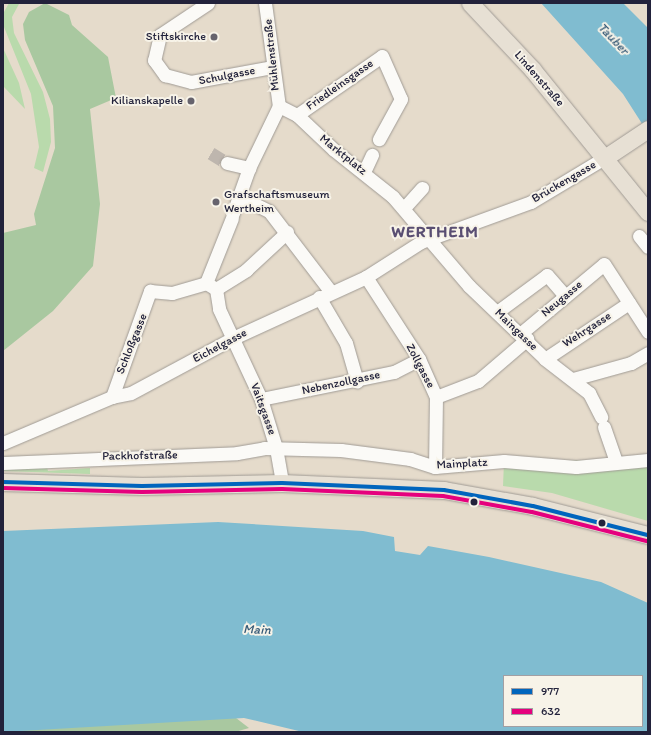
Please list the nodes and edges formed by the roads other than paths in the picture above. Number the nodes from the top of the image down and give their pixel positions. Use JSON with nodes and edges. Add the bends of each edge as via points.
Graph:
{"nodes":[{"id":1,"x":208,"y":3,"type":"edge"},
{"id":2,"x":265,"y":3,"type":"edge"},
{"id":3,"x":470,"y":3,"type":"edge"},
{"id":4,"x":272,"y":67,"type":"junction"},
{"id":5,"x":279,"y":106,"type":"junction"},
{"id":6,"x":297,"y":115,"type":"junction"},
{"id":7,"x":645,"y":131,"type":"edge"},
{"id":8,"x":379,"y":139,"type":"dead end"},
{"id":9,"x":372,"y":155,"type":"dead end"},
{"id":10,"x":606,"y":157,"type":"junction"},
{"id":11,"x":227,"y":163,"type":"tunnel mouth"},
{"id":12,"x":249,"y":168,"type":"junction"},
{"id":13,"x":364,"y":172,"type":"junction"},
{"id":14,"x":422,"y":188,"type":"dead end"},
{"id":15,"x":238,"y":196,"type":"junction"},
{"id":16,"x":404,"y":208,"type":"junction"},
{"id":17,"x":648,"y":212,"type":"edge"},
{"id":18,"x":287,"y":232,"type":"junction"},
{"id":19,"x":639,"y":236,"type":"dead end"},
{"id":20,"x":432,"y":241,"type":"junction"},
{"id":21,"x":648,"y":247,"type":"edge"},
{"id":22,"x":366,"y":277,"type":"junction"},
{"id":23,"x":211,"y":286,"type":"junction"},
{"id":24,"x":325,"y":294,"type":"junction"},
{"id":25,"x":565,"y":296,"type":"junction"},
{"id":26,"x":629,"y":303,"type":"junction"},
{"id":27,"x":497,"y":312,"type":"junction"},
{"id":28,"x":648,"y":332,"type":"edge"},
{"id":29,"x":523,"y":337,"type":"junction"},
{"id":30,"x":233,"y":338,"type":"junction"},
{"id":31,"x":648,"y":353,"type":"edge"},
{"id":32,"x":419,"y":359,"type":"junction"},
{"id":33,"x":546,"y":359,"type":"junction"},
{"id":34,"x":573,"y":379,"type":"junction"},
{"id":35,"x":357,"y":381,"type":"junction"},
{"id":36,"x":112,"y":397,"type":"junction"},
{"id":37,"x":436,"y":397,"type":"junction"},
{"id":38,"x":261,"y":399,"type":"junction"},
{"id":39,"x":3,"y":443,"type":"edge"},
{"id":40,"x":276,"y":448,"type":"junction"},
{"id":41,"x":648,"y":460,"type":"edge"},
{"id":42,"x":616,"y":462,"type":"junction"},
{"id":43,"x":3,"y":463,"type":"edge"},
{"id":44,"x":435,"y":467,"type":"junction"},
{"id":45,"x":3,"y":482,"type":"edge"},
{"id":46,"x":282,"y":483,"type":"junction"},
{"id":47,"x":648,"y":535,"type":"edge"}],
"edges":[{"from":1,"to":4,"type":"street","name":"Schulgasse","via":[[160,35],[154,60],[165,75],[190,82]]},
{"from":2,"to":4,"type":"street","name":"Mühlenstraße","via":[[273,47]]},
{"from":3,"to":10,"type":"main road","name":"Lindenstraße"},
{"from":4,"to":5,"type":"street","name":"Mühlenstraße"},
{"from":5,"to":6,"type":"street","name":"Marktplatz"},
{"from":5,"to":12,"type":"street"},
{"from":6,"to":8,"type":"street","name":"Friedleinsgasse","via":[[382,56],[401,99]]},
{"from":6,"to":13,"type":"street","name":"Marktplatz","via":[[334,150]]},
{"from":7,"to":10,"type":"main road"},
{"from":9,"to":13,"type":"street"},
{"from":10,"to":17,"type":"main road","name":"Lindenstraße"},
{"from":10,"to":20,"type":"street","name":"Brückengasse","via":[[531,202],[490,214]]},
{"from":11,"to":12,"type":"street"},
{"from":12,"to":15,"type":"street"},
{"from":13,"to":16,"type":"street","name":"Marktplatz"},
{"from":14,"to":16,"type":"street"},
{"from":15,"to":18,"type":"street","via":[[269,211]]},
{"from":15,"to":23,"type":"street"},
{"from":16,"to":20,"type":"street","name":"Marktplatz"},
{"from":18,"to":23,"type":"street","via":[[246,270]]},
{"from":18,"to":24,"type":"street"},
{"from":19,"to":21,"type":"street"},
{"from":20,"to":22,"type":"street","name":"Eichelgasse","via":[[420,242]]},
{"from":20,"to":27,"type":"street","name":"Maingasse","via":[[470,286]]},
{"from":22,"to":24,"type":"street","name":"Eichelgasse"},
{"from":22,"to":32,"type":"street","name":"Zollgasse"},
{"from":23,"to":30,"type":"street","name":"Vaitsgasse"},
{"from":23,"to":36,"type":"street","name":"Schloßgasse","via":[[172,293],[150,291]]},
{"from":24,"to":30,"type":"street","name":"Eichelgasse"},
{"from":24,"to":35,"type":"street","via":[[346,343]]},
{"from":25,"to":26,"type":"street","name":"Neugasse","via":[[604,264]]},
{"from":25,"to":27,"type":"street","via":[[547,275]]},
{"from":25,"to":29,"type":"street","name":"Neugasse"},
{"from":26,"to":28,"type":"street"},
{"from":26,"to":33,"type":"street","name":"Wehrgasse"},
{"from":27,"to":29,"type":"street","name":"Maingasse"},
{"from":29,"to":33,"type":"street","name":"Maingasse"},
{"from":29,"to":37,"type":"street","name":"Neugasse","via":[[478,381]]},
{"from":30,"to":36,"type":"street","name":"Eichelgasse","via":[[132,393]]},
{"from":30,"to":38,"type":"street","name":"Vaitsgasse"},
{"from":31,"to":34,"type":"street","via":[[631,363]]},
{"from":32,"to":35,"type":"street","name":"Nebenzollgasse","via":[[394,372]]},
{"from":32,"to":37,"type":"street","name":"Zollgasse"},
{"from":33,"to":34,"type":"street","name":"Maingasse"},
{"from":34,"to":42,"type":"street","name":"Maingasse","via":[[588,393],[603,422]]},
{"from":35,"to":38,"type":"street","name":"Nebenzollgasse"},
{"from":36,"to":39,"type":"street","name":"Eichelgasse"},
{"from":37,"to":44,"type":"street","name":"Zollgasse"},
{"from":38,"to":40,"type":"street","name":"Vaitsgasse"},
{"from":40,"to":43,"type":"street","name":"Packhofstraße","via":[[237,453]]},
{"from":40,"to":44,"type":"street","name":"Mainplatz","via":[[341,450],[410,459]]},
{"from":40,"to":46,"type":"street","name":"Vaitsgasse"},
{"from":41,"to":42,"type":"street","name":"Mainplatz"},
{"from":42,"to":44,"type":"street","name":"Mainplatz","via":[[576,467],[504,461]]},
{"from":45,"to":46,"type":"main road","via":[[142,486]]},
{"from":46,"to":47,"type":"main road","via":[[452,491],[598,520]]}]}
